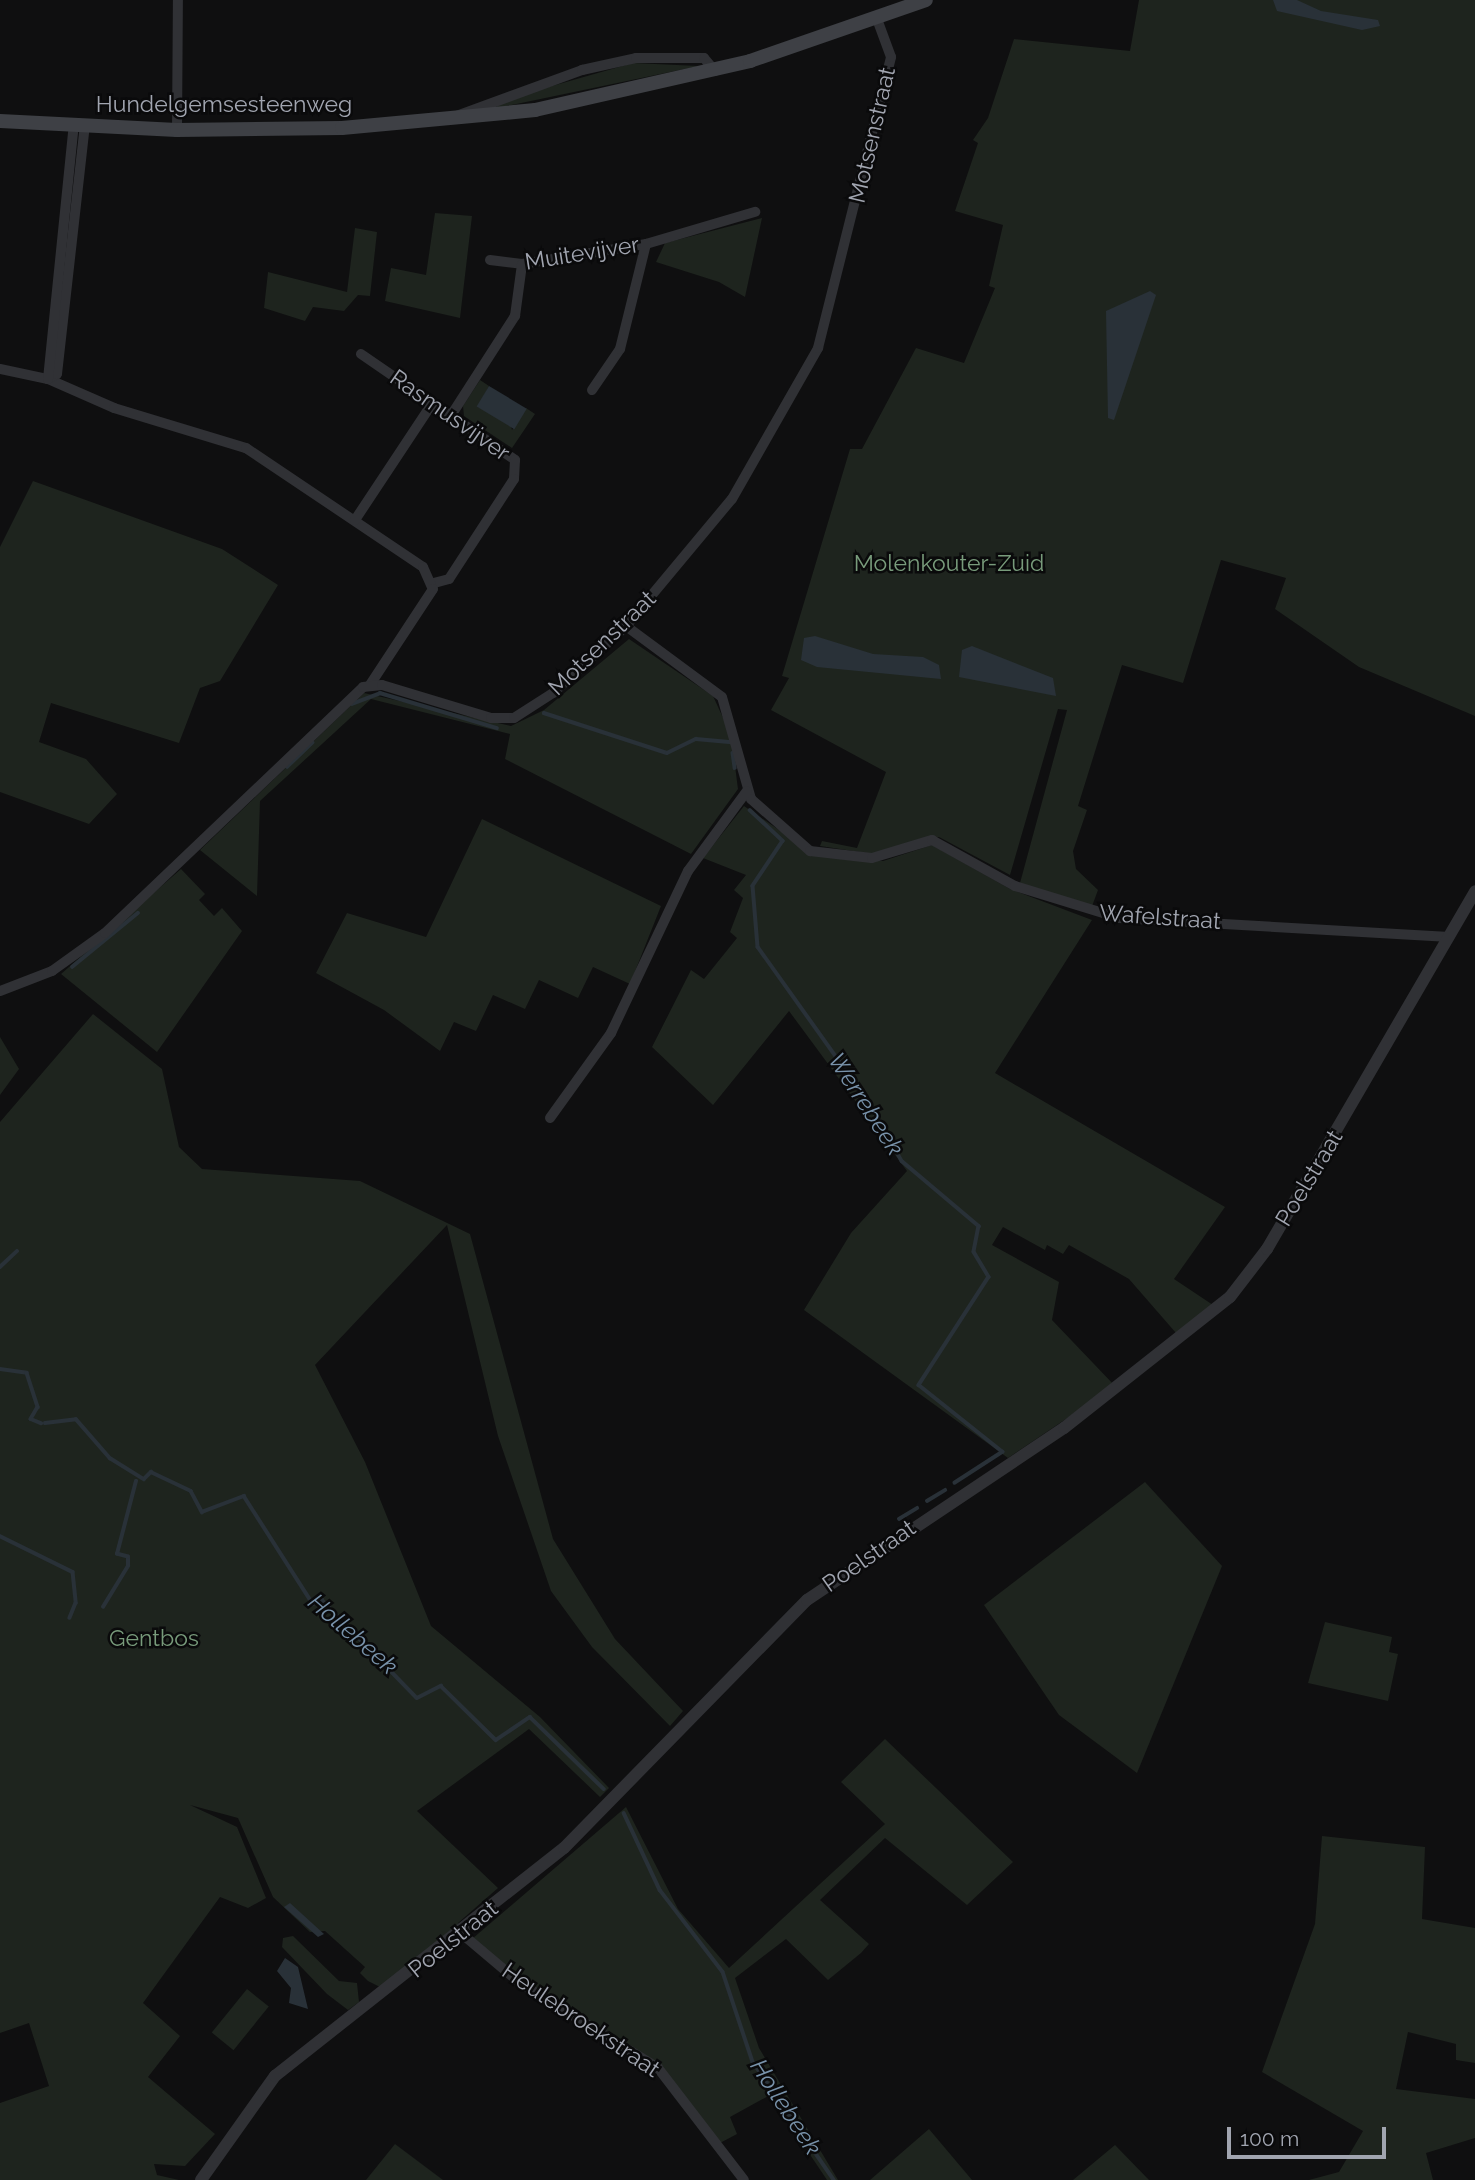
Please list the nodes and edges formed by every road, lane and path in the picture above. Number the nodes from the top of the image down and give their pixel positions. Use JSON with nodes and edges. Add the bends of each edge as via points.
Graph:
{"nodes":[{"id":1,"x":178,"y":0,"type":"edge"},
{"id":2,"x":920,"y":1,"type":"edge"},
{"id":3,"x":877,"y":19,"type":"junction"},
{"id":4,"x":715,"y":71,"type":"junction"},
{"id":5,"x":0,"y":121,"type":"edge"},
{"id":6,"x":449,"y":121,"type":"junction"},
{"id":7,"x":79,"y":126,"type":"junction"},
{"id":8,"x":177,"y":130,"type":"junction"},
{"id":9,"x":755,"y":212,"type":"dead end"},
{"id":10,"x":646,"y":244,"type":"junction"},
{"id":11,"x":489,"y":260,"type":"dead end"},
{"id":12,"x":522,"y":264,"type":"junction"},
{"id":13,"x":361,"y":354,"type":"dead end"},
{"id":14,"x":0,"y":369,"type":"edge"},
{"id":15,"x":48,"y":379,"type":"junction"},
{"id":16,"x":592,"y":390,"type":"dead end"},
{"id":17,"x":433,"y":402,"type":"junction"},
{"id":18,"x":452,"y":414,"type":"junction"},
{"id":19,"x":355,"y":520,"type":"junction"},
{"id":20,"x":434,"y":583,"type":"junction"},
{"id":21,"x":626,"y":626,"type":"junction"},
{"id":22,"x":370,"y":685,"type":"junction"},
{"id":23,"x":747,"y":791,"type":"junction"},
{"id":24,"x":1475,"y":891,"type":"edge"},
{"id":25,"x":1449,"y":937,"type":"junction"},
{"id":26,"x":0,"y":991,"type":"edge"},
{"id":27,"x":550,"y":1118,"type":"dead end"},
{"id":28,"x":462,"y":1934,"type":"junction"},
{"id":29,"x":201,"y":2180,"type":"edge"},
{"id":30,"x":744,"y":2180,"type":"edge"}],
"edges":[{"from":1,"to":8,"type":"street"},
{"from":2,"to":3,"type":"main road","name":"Hundelgemsesteenweg"},
{"from":3,"to":4,"type":"main road","name":"Hundelgemsesteenweg"},
{"from":3,"to":21,"type":"street","name":"Motsenstraat","via":[[891,57],[818,348],[732,499]]},
{"from":4,"to":6,"type":"main road","name":"Hundelgemsesteenweg","via":[[596,99]]},
{"from":4,"to":6,"type":"street","name":"Hundelgemsesteenweg","via":[[704,58],[609,63],[466,107]]},
{"from":5,"to":7,"type":"main road","name":"Hundelgemsesteenweg"},
{"from":6,"to":8,"type":"main road","name":"Hundelgemsesteenweg"},
{"from":7,"to":8,"type":"main road","name":"Hundelgemsesteenweg"},
{"from":7,"to":15,"type":"street","via":[[57,325],[57,374]]},
{"from":9,"to":10,"type":"street","name":"Muitevijver"},
{"from":10,"to":12,"type":"street","name":"Muitevijver"},
{"from":10,"to":16,"type":"street","via":[[620,349]]},
{"from":11,"to":12,"type":"street","name":"Muitevijver"},
{"from":12,"to":18,"type":"street","via":[[514,316]]},
{"from":13,"to":17,"type":"street","name":"Rasmusvijver"},
{"from":14,"to":15,"type":"street"},
{"from":15,"to":19,"type":"street","via":[[114,408],[246,448]]},
{"from":17,"to":18,"type":"street","name":"Rasmusvijver"},
{"from":17,"to":19,"type":"street"},
{"from":18,"to":20,"type":"street","name":"Rasmusvijver","via":[[508,450],[517,472],[449,579]]},
{"from":19,"to":20,"type":"street","via":[[423,567]]},
{"from":20,"to":22,"type":"street"},
{"from":21,"to":22,"type":"street","name":"Motsenstraat","via":[[553,693],[514,718],[491,718]]},
{"from":21,"to":23,"type":"street","name":"Wafelstraat","via":[[722,697],[738,737]]},
{"from":22,"to":26,"type":"street","via":[[351,694],[99,937],[52,971]]},
{"from":23,"to":25,"type":"street","name":"Wafelstraat","via":[[769,821],[810,851],[873,858],[932,840],[1015,886],[1119,918]]},
{"from":23,"to":27,"type":"street","via":[[677,888],[618,1019]]},
{"from":24,"to":25,"type":"street","name":"Poelstraat"},
{"from":25,"to":28,"type":"street","name":"Poelstraat","via":[[1267,1249],[1230,1297],[1084,1414],[807,1600],[626,1790]]},
{"from":28,"to":29,"type":"street","name":"Poelstraat","via":[[275,2076]]},
{"from":28,"to":30,"type":"street","name":"Heulebroekstraat","via":[[520,1983],[658,2068]]}]}
